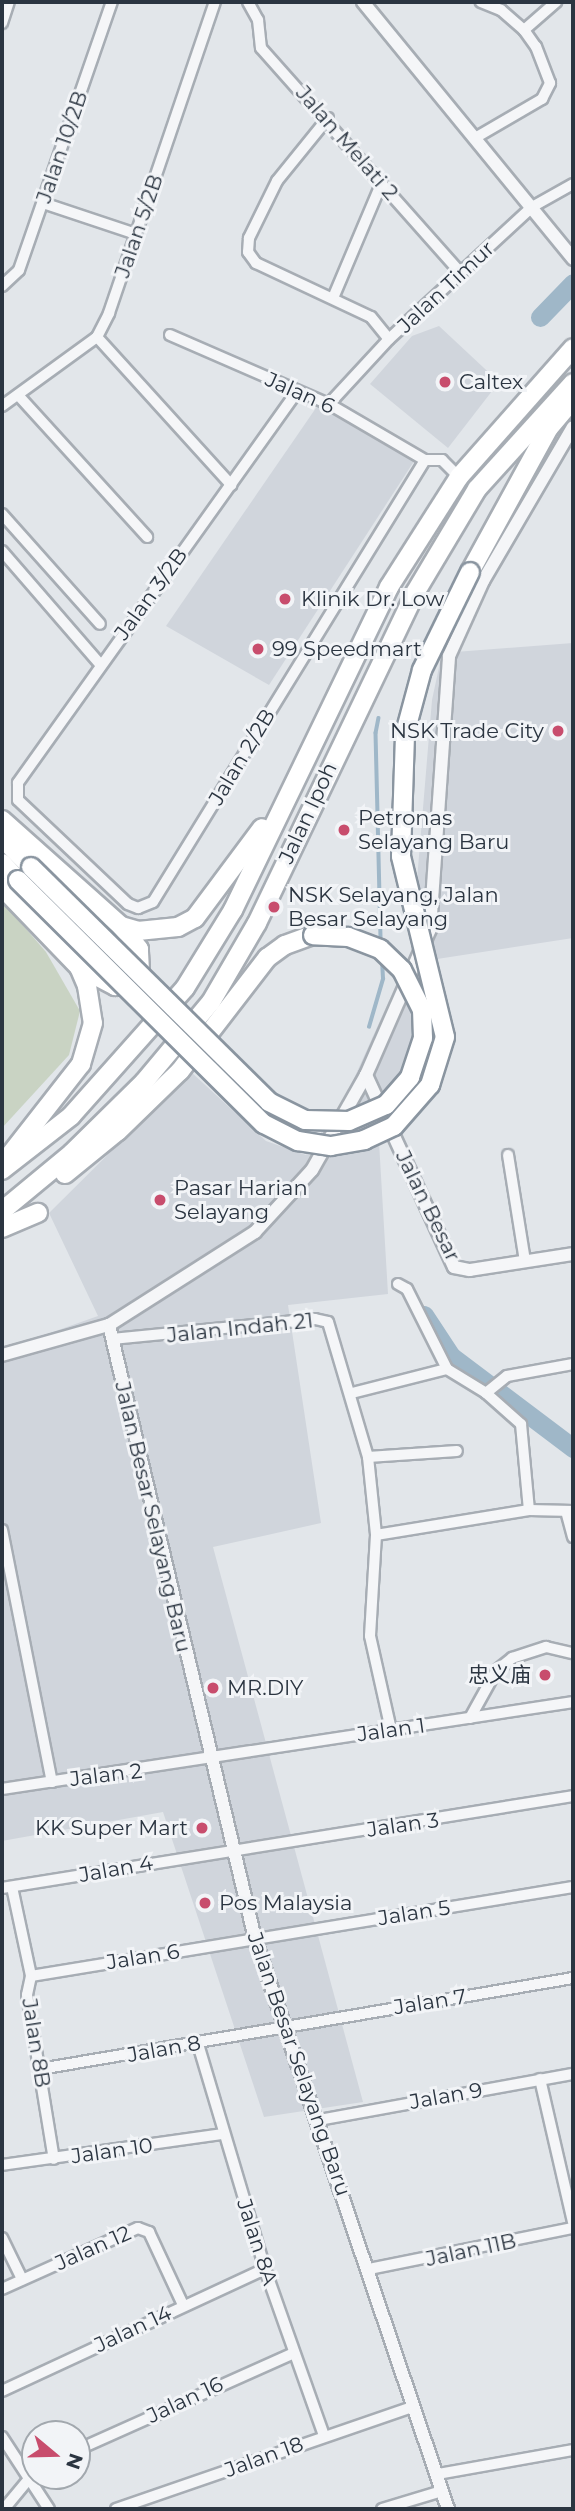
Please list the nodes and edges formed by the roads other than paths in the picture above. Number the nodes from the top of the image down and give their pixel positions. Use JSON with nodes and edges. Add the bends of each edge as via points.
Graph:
{"nodes":[{"id":1,"x":9,"y":2,"type":"edge"},
{"id":2,"x":112,"y":2,"type":"edge"},
{"id":3,"x":215,"y":2,"type":"edge"},
{"id":4,"x":364,"y":2,"type":"edge"},
{"id":5,"x":481,"y":2,"type":"edge"},
{"id":6,"x":556,"y":2,"type":"edge"},
{"id":7,"x":253,"y":3,"type":"edge"},
{"id":8,"x":2,"y":19,"type":"edge"},
{"id":9,"x":524,"y":30,"type":"junction"},
{"id":10,"x":328,"y":118,"type":"junction"},
{"id":11,"x":475,"y":138,"type":"junction"},
{"id":12,"x":382,"y":182,"type":"junction"},
{"id":13,"x":573,"y":184,"type":"edge"},
{"id":14,"x":43,"y":203,"type":"junction"},
{"id":15,"x":532,"y":207,"type":"junction"},
{"id":16,"x":136,"y":234,"type":"junction"},
{"id":17,"x":573,"y":259,"type":"edge"},
{"id":18,"x":461,"y":273,"type":"junction"},
{"id":19,"x":2,"y":286,"type":"edge"},
{"id":20,"x":332,"y":298,"type":"junction"},
{"id":21,"x":170,"y":335,"type":"dead end"},
{"id":22,"x":97,"y":337,"type":"junction"},
{"id":23,"x":389,"y":339,"type":"junction"},
{"id":24,"x":573,"y":348,"type":"edge"},
{"id":25,"x":573,"y":383,"type":"edge"},
{"id":26,"x":296,"y":393,"type":"junction"},
{"id":27,"x":18,"y":395,"type":"junction"},
{"id":28,"x":573,"y":399,"type":"edge"},
{"id":29,"x":329,"y":404,"type":"junction"},
{"id":30,"x":2,"y":406,"type":"edge"},
{"id":31,"x":573,"y":427,"type":"edge"},
{"id":32,"x":425,"y":460,"type":"junction"},
{"id":33,"x":459,"y":477,"type":"junction"},
{"id":34,"x":231,"y":485,"type":"junction"},
{"id":35,"x":2,"y":513,"type":"edge"},
{"id":36,"x":147,"y":537,"type":"dead end"},
{"id":37,"x":2,"y":551,"type":"edge"},
{"id":38,"x":100,"y":624,"type":"dead end"},
{"id":39,"x":100,"y":664,"type":"junction"},
{"id":40,"x":296,"y":776,"type":"junction"},
{"id":41,"x":18,"y":800,"type":"joint"},
{"id":42,"x":2,"y":820,"type":"edge"},
{"id":43,"x":2,"y":838,"type":"edge"},
{"id":44,"x":2,"y":863,"type":"edge"},
{"id":45,"x":24,"y":873,"type":"junction"},
{"id":46,"x":2,"y":887,"type":"edge"},
{"id":47,"x":121,"y":926,"type":"junction"},
{"id":48,"x":79,"y":967,"type":"junction"},
{"id":49,"x":366,"y":1075,"type":"junction"},
{"id":50,"x":509,"y":1155,"type":"dead end"},
{"id":51,"x":2,"y":1168,"type":"edge"},
{"id":52,"x":2,"y":1213,"type":"edge"},
{"id":53,"x":38,"y":1213,"type":"dead end"},
{"id":54,"x":2,"y":1228,"type":"edge"},
{"id":55,"x":573,"y":1254,"type":"edge"},
{"id":56,"x":524,"y":1261,"type":"junction"},
{"id":57,"x":398,"y":1284,"type":"dead end"},
{"id":58,"x":108,"y":1325,"type":"junction"},
{"id":59,"x":112,"y":1339,"type":"junction"},
{"id":60,"x":2,"y":1355,"type":"edge"},
{"id":61,"x":573,"y":1364,"type":"edge"},
{"id":62,"x":447,"y":1369,"type":"junction"},
{"id":63,"x":352,"y":1392,"type":"junction"},
{"id":64,"x":489,"y":1392,"type":"junction"},
{"id":65,"x":457,"y":1451,"type":"dead end"},
{"id":66,"x":368,"y":1457,"type":"junction"},
{"id":67,"x":529,"y":1510,"type":"junction"},
{"id":68,"x":570,"y":1511,"type":"edge"},
{"id":69,"x":2,"y":1530,"type":"edge"},
{"id":70,"x":376,"y":1535,"type":"junction"},
{"id":71,"x":573,"y":1537,"type":"edge"},
{"id":72,"x":573,"y":1653,"type":"edge"},
{"id":73,"x":573,"y":1702,"type":"edge"},
{"id":74,"x":470,"y":1718,"type":"junction"},
{"id":75,"x":391,"y":1730,"type":"junction"},
{"id":76,"x":210,"y":1759,"type":"junction"},
{"id":77,"x":52,"y":1782,"type":"junction"},
{"id":78,"x":2,"y":1789,"type":"edge"},
{"id":79,"x":573,"y":1796,"type":"edge"},
{"id":80,"x":231,"y":1849,"type":"junction"},
{"id":81,"x":573,"y":1887,"type":"edge"},
{"id":82,"x":7,"y":1888,"type":"edge"},
{"id":83,"x":255,"y":1939,"type":"junction"},
{"id":84,"x":31,"y":1976,"type":"junction"},
{"id":85,"x":573,"y":1978,"type":"edge"},
{"id":86,"x":286,"y":2025,"type":"junction"},
{"id":87,"x":198,"y":2044,"type":"junction"},
{"id":88,"x":40,"y":2069,"type":"junction"},
{"id":89,"x":573,"y":2074,"type":"edge"},
{"id":90,"x":540,"y":2079,"type":"junction"},
{"id":91,"x":319,"y":2120,"type":"junction"},
{"id":92,"x":222,"y":2134,"type":"junction"},
{"id":93,"x":54,"y":2159,"type":"junction"},
{"id":94,"x":2,"y":2165,"type":"edge"},
{"id":95,"x":573,"y":2222,"type":"edge"},
{"id":96,"x":573,"y":2228,"type":"edge"},
{"id":97,"x":2,"y":2238,"type":"edge"},
{"id":98,"x":265,"y":2269,"type":"junction"},
{"id":99,"x":369,"y":2269,"type":"junction"},
{"id":100,"x":22,"y":2279,"type":"junction"},
{"id":101,"x":2,"y":2289,"type":"edge"},
{"id":102,"x":183,"y":2305,"type":"junction"},
{"id":103,"x":295,"y":2353,"type":"junction"},
{"id":104,"x":2,"y":2391,"type":"edge"},
{"id":105,"x":413,"y":2407,"type":"junction"},
{"id":106,"x":324,"y":2436,"type":"junction"},
{"id":107,"x":2,"y":2437,"type":"edge"},
{"id":108,"x":91,"y":2444,"type":"edge"},
{"id":109,"x":573,"y":2450,"type":"edge"},
{"id":110,"x":21,"y":2460,"type":"edge"},
{"id":111,"x":438,"y":2474,"type":"junction"},
{"id":112,"x":21,"y":2488,"type":"edge"},
{"id":113,"x":40,"y":2490,"type":"edge"},
{"id":114,"x":442,"y":2491,"type":"junction"},
{"id":115,"x":4,"y":2509,"type":"edge"},
{"id":116,"x":49,"y":2509,"type":"edge"},
{"id":117,"x":116,"y":2509,"type":"edge"},
{"id":118,"x":382,"y":2509,"type":"edge"},
{"id":119,"x":448,"y":2509,"type":"edge"}],
"edges":[{"from":1,"to":8,"type":"street"},
{"from":2,"to":14,"type":"street","name":"Jalan 10/2B"},
{"from":3,"to":16,"type":"street","name":"Jalan 5/2B"},
{"from":4,"to":11,"type":"street"},
{"from":5,"to":9,"type":"street","via":[[501,10]]},
{"from":6,"to":9,"type":"street"},
{"from":7,"to":10,"type":"street","name":"Jalan Melati 2","via":[[261,48]]},
{"from":9,"to":11,"type":"street","via":[[546,69],[548,92]]},
{"from":10,"to":12,"type":"street","name":"Jalan Melati 2"},
{"from":10,"to":20,"type":"street","via":[[276,181],[250,237],[248,252],[257,264]]},
{"from":11,"to":15,"type":"street"},
{"from":12,"to":18,"type":"street","name":"Jalan Melati 2"},
{"from":12,"to":20,"type":"street"},
{"from":13,"to":15,"type":"street","name":"Jalan Timur"},
{"from":14,"to":16,"type":"street"},
{"from":14,"to":19,"type":"street","name":"Jalan 10/2B","via":[[19,270]]},
{"from":15,"to":17,"type":"street"},
{"from":15,"to":18,"type":"street","name":"Jalan Timur"},
{"from":16,"to":22,"type":"street","name":"Jalan 5/2B"},
{"from":18,"to":23,"type":"street","name":"Jalan Timur"},
{"from":20,"to":23,"type":"street","via":[[371,317]]},
{"from":21,"to":26,"type":"street","name":"Jalan 6"},
{"from":22,"to":27,"type":"street"},
{"from":22,"to":34,"type":"street"},
{"from":23,"to":29,"type":"street","name":"Jalan Timur"},
{"from":24,"to":33,"type":"highway","name":"Jalan Ipoh"},
{"from":25,"to":52,"type":"highway","name":"Jalan Ipoh","via":[[477,489],[415,593],[257,923],[211,1002],[136,1090]]},
{"from":26,"to":29,"type":"street","name":"Jalan 6"},
{"from":26,"to":34,"type":"street","name":"Jalan 3/2B"},
{"from":27,"to":30,"type":"street"},
{"from":27,"to":36,"type":"street"},
{"from":28,"to":45,"type":"highway","bridge":true,"via":[[549,428],[470,572],[422,670],[405,733],[401,856],[445,1037],[430,1085],[394,1126],[364,1140],[331,1146],[298,1141],[264,1124]]},
{"from":29,"to":32,"type":"street","name":"Jalan 6"},
{"from":31,"to":49,"type":"street","via":[[483,581],[446,662],[442,808],[430,929]]},
{"from":32,"to":33,"type":"street","name":"Jalan 6","via":[[442,460]]},
{"from":32,"to":41,"type":"street","name":"Jalan 2/2B","via":[[153,902],[138,908],[128,904]]},
{"from":33,"to":40,"type":"highway","name":"Jalan Ipoh","via":[[389,587]]},
{"from":34,"to":39,"type":"street","name":"Jalan 3/2B"},
{"from":35,"to":38,"type":"street"},
{"from":37,"to":39,"type":"street"},
{"from":39,"to":41,"type":"street","name":"Jalan 3/2B","via":[[18,783]]},
{"from":40,"to":47,"type":"highway","via":[[236,867],[195,918],[158,931]]},
{"from":40,"to":51,"type":"highway","name":"Jalan Ipoh","via":[[233,910],[185,988],[71,1116]]},
{"from":42,"to":47,"type":"highway"},
{"from":43,"to":45,"type":"highway"},
{"from":44,"to":45,"type":"highway"},
{"from":45,"to":52,"type":"highway","bridge":true,"via":[[269,1102],[306,1120],[349,1121],[386,1105],[410,1077],[423,1038],[422,1010],[402,970],[380,950],[348,937],[313,935],[285,945],[267,957],[180,1071],[118,1131],[64,1175]]},
{"from":46,"to":48,"type":"highway"},
{"from":47,"to":48,"type":"highway","via":[[139,949],[140,971],[134,981],[115,986]]},
{"from":48,"to":51,"type":"highway","via":[[88,986],[93,1023],[80,1064]]},
{"from":49,"to":56,"type":"street","name":"Jalan Besar","via":[[450,1264],[470,1270]]},
{"from":49,"to":58,"type":"street","via":[[312,1170],[255,1232]]},
{"from":50,"to":56,"type":"street"},
{"from":53,"to":54,"type":"highway"},
{"from":55,"to":56,"type":"street","name":"Jalan Besar"},
{"from":57,"to":62,"type":"street","via":[[407,1289]]},
{"from":58,"to":59,"type":"street","name":"Jalan Besar Selayang Baru"},
{"from":58,"to":60,"type":"street"},
{"from":59,"to":63,"type":"street","name":"Jalan Indah 21","via":[[322,1319],[332,1329]]},
{"from":59,"to":76,"type":"street","name":"Jalan Besar Selayang Baru"},
{"from":61,"to":64,"type":"street","via":[[510,1375]]},
{"from":62,"to":63,"type":"street"},
{"from":62,"to":64,"type":"street"},
{"from":63,"to":66,"type":"street","name":"Jalan Indah 21"},
{"from":64,"to":67,"type":"street","via":[[521,1424]]},
{"from":65,"to":66,"type":"street"},
{"from":66,"to":70,"type":"street","name":"Jalan Indah 21"},
{"from":67,"to":68,"type":"street"},
{"from":67,"to":70,"type":"street"},
{"from":68,"to":71,"type":"street"},
{"from":69,"to":77,"type":"street"},
{"from":70,"to":75,"type":"street","name":"Jalan Indah 21","via":[[370,1636]]},
{"from":72,"to":74,"type":"street","via":[[546,1647],[512,1658],[496,1671]]},
{"from":73,"to":74,"type":"street","name":"Jalan 1"},
{"from":74,"to":75,"type":"street","name":"Jalan 1"},
{"from":75,"to":76,"type":"street","name":"Jalan 1"},
{"from":76,"to":77,"type":"street","name":"Jalan 2"},
{"from":76,"to":80,"type":"street","name":"Jalan Besar Selayang Baru"},
{"from":77,"to":78,"type":"street","name":"Jalan 2"},
{"from":79,"to":80,"type":"street","name":"Jalan 3"},
{"from":80,"to":82,"type":"street","name":"Jalan 4"},
{"from":80,"to":83,"type":"street","name":"Jalan Besar Selayang Baru"},
{"from":81,"to":83,"type":"street","name":"Jalan 5"},
{"from":82,"to":84,"type":"street","name":"Jalan 8B"},
{"from":83,"to":84,"type":"street","name":"Jalan 6"},
{"from":83,"to":86,"type":"street","name":"Jalan Besar Selayang Baru"},
{"from":84,"to":88,"type":"street","name":"Jalan 8B","via":[[27,1995]]},
{"from":85,"to":86,"type":"street","name":"Jalan 7"},
{"from":86,"to":87,"type":"street","name":"Jalan 8"},
{"from":86,"to":91,"type":"street","name":"Jalan Besar Selayang Baru"},
{"from":87,"to":88,"type":"street","name":"Jalan 8"},
{"from":87,"to":92,"type":"street","name":"Jalan 8A"},
{"from":88,"to":93,"type":"street","name":"Jalan 8B"},
{"from":89,"to":90,"type":"street","name":"Jalan 9"},
{"from":90,"to":91,"type":"street","name":"Jalan 9"},
{"from":90,"to":95,"type":"street"},
{"from":91,"to":99,"type":"street","name":"Jalan Besar Selayang Baru"},
{"from":92,"to":93,"type":"street","name":"Jalan 10"},
{"from":92,"to":98,"type":"street","name":"Jalan 8A"},
{"from":93,"to":94,"type":"street","name":"Jalan 10"},
{"from":96,"to":99,"type":"street","name":"Jalan 11B"},
{"from":97,"to":100,"type":"street"},
{"from":98,"to":102,"type":"street","name":"Jalan 14"},
{"from":98,"to":103,"type":"street","name":"Jalan 8A"},
{"from":99,"to":105,"type":"street","name":"Jalan Besar Selayang Baru"},
{"from":100,"to":101,"type":"street","name":"Jalan 12"},
{"from":100,"to":102,"type":"street","name":"Jalan 12","via":[[145,2228]]},
{"from":102,"to":104,"type":"street","name":"Jalan 14"},
{"from":103,"to":106,"type":"street","name":"Jalan 8A"},
{"from":103,"to":108,"type":"street","name":"Jalan 16"},
{"from":105,"to":106,"type":"street","name":"Jalan 18"},
{"from":105,"to":111,"type":"street","name":"Jalan Besar Selayang Baru"},
{"from":106,"to":117,"type":"street","name":"Jalan 18"},
{"from":107,"to":110,"type":"street"},
{"from":109,"to":111,"type":"street"},
{"from":111,"to":114,"type":"street","name":"Jalan Besar Selayang Baru"},
{"from":112,"to":115,"type":"street"},
{"from":113,"to":116,"type":"street"},
{"from":114,"to":118,"type":"street"},
{"from":114,"to":119,"type":"street","name":"Jalan Besar Selayang Baru"}]}
